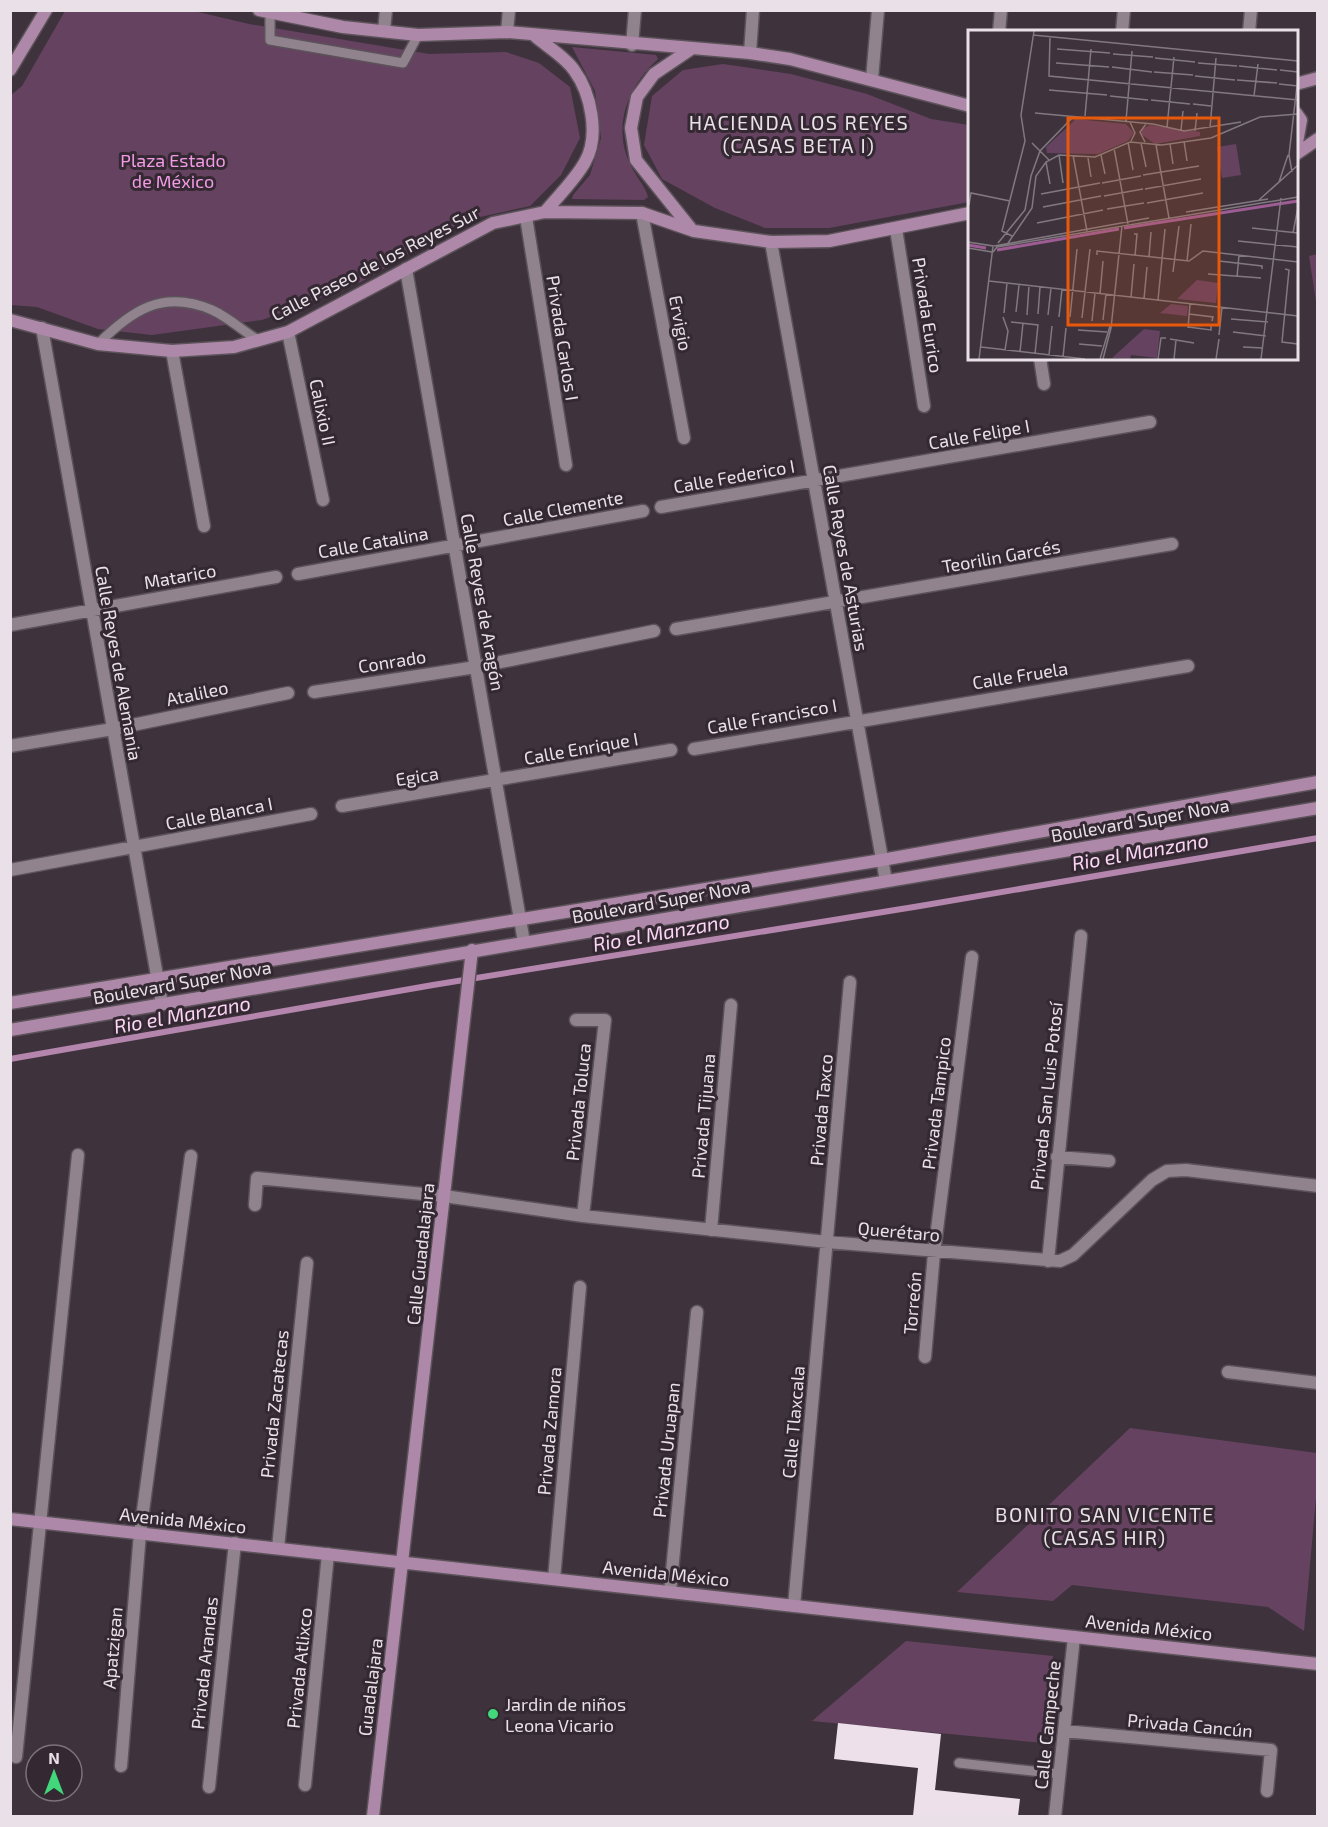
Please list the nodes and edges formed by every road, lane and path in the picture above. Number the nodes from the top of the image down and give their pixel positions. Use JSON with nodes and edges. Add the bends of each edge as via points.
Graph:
{"nodes":[{"id":1,"x":46,"y":10,"type":"edge"},
{"id":2,"x":386,"y":10,"type":"edge"},
{"id":3,"x":509,"y":10,"type":"edge"},
{"id":4,"x":634,"y":10,"type":"edge"},
{"id":5,"x":753,"y":10,"type":"edge"},
{"id":6,"x":878,"y":10,"type":"edge"},
{"id":7,"x":1001,"y":10,"type":"edge"},
{"id":8,"x":1124,"y":10,"type":"edge"},
{"id":9,"x":1251,"y":10,"type":"edge"},
{"id":10,"x":267,"y":11,"type":"edge"},
{"id":11,"x":999,"y":30,"type":"edge"},
{"id":12,"x":1122,"y":30,"type":"edge"},
{"id":13,"x":1249,"y":30,"type":"edge"},
{"id":14,"x":384,"y":31,"type":"junction"},
{"id":15,"x":507,"y":32,"type":"junction"},
{"id":16,"x":418,"y":35,"type":"junction"},
{"id":17,"x":536,"y":37,"type":"junction"},
{"id":18,"x":632,"y":45,"type":"junction"},
{"id":19,"x":691,"y":49,"type":"junction"},
{"id":20,"x":750,"y":53,"type":"junction"},
{"id":21,"x":10,"y":70,"type":"edge"},
{"id":22,"x":1317,"y":78,"type":"edge"},
{"id":23,"x":872,"y":79,"type":"junction"},
{"id":24,"x":1298,"y":83,"type":"edge"},
{"id":25,"x":968,"y":106,"type":"edge"},
{"id":26,"x":1298,"y":116,"type":"edge"},
{"id":27,"x":1317,"y":139,"type":"edge"},
{"id":28,"x":1298,"y":142,"type":"edge"},
{"id":29,"x":1298,"y":153,"type":"edge"},
{"id":30,"x":545,"y":212,"type":"junction"},
{"id":31,"x":642,"y":213,"type":"junction"},
{"id":32,"x":968,"y":213,"type":"edge"},
{"id":33,"x":525,"y":217,"type":"junction"},
{"id":34,"x":896,"y":229,"type":"junction"},
{"id":35,"x":694,"y":231,"type":"junction"},
{"id":36,"x":771,"y":242,"type":"junction"},
{"id":37,"x":406,"y":269,"type":"junction"},
{"id":38,"x":10,"y":320,"type":"edge"},
{"id":39,"x":42,"y":328,"type":"junction"},
{"id":40,"x":288,"y":332,"type":"junction"},
{"id":41,"x":258,"y":340,"type":"junction"},
{"id":42,"x":98,"y":345,"type":"junction"},
{"id":43,"x":172,"y":351,"type":"junction"},
{"id":44,"x":1040,"y":360,"type":"edge"},
{"id":45,"x":1044,"y":384,"type":"dead end"},
{"id":46,"x":924,"y":406,"type":"dead end"},
{"id":47,"x":1150,"y":422,"type":"dead end"},
{"id":48,"x":684,"y":438,"type":"dead end"},
{"id":49,"x":566,"y":465,"type":"dead end"},
{"id":50,"x":814,"y":481,"type":"junction"},
{"id":51,"x":323,"y":500,"type":"dead end"},
{"id":52,"x":661,"y":507,"type":"dead end"},
{"id":53,"x":643,"y":511,"type":"dead end"},
{"id":54,"x":204,"y":526,"type":"dead end"},
{"id":55,"x":1172,"y":544,"type":"dead end"},
{"id":56,"x":455,"y":547,"type":"junction"},
{"id":57,"x":298,"y":574,"type":"dead end"},
{"id":58,"x":276,"y":577,"type":"dead end"},
{"id":59,"x":836,"y":603,"type":"junction"},
{"id":60,"x":91,"y":611,"type":"junction"},
{"id":61,"x":10,"y":625,"type":"edge"},
{"id":62,"x":676,"y":629,"type":"dead end"},
{"id":63,"x":654,"y":631,"type":"dead end"},
{"id":64,"x":1188,"y":666,"type":"dead end"},
{"id":65,"x":476,"y":667,"type":"junction"},
{"id":66,"x":314,"y":692,"type":"dead end"},
{"id":67,"x":288,"y":693,"type":"dead end"},
{"id":68,"x":857,"y":720,"type":"junction"},
{"id":69,"x":113,"y":729,"type":"junction"},
{"id":70,"x":10,"y":747,"type":"edge"},
{"id":71,"x":694,"y":748,"type":"dead end"},
{"id":72,"x":671,"y":750,"type":"dead end"},
{"id":73,"x":496,"y":781,"type":"junction"},
{"id":74,"x":1317,"y":782,"type":"edge"},
{"id":75,"x":342,"y":806,"type":"dead end"},
{"id":76,"x":1317,"y":808,"type":"edge"},
{"id":77,"x":310,"y":814,"type":"dead end"},
{"id":78,"x":134,"y":847,"type":"junction"},
{"id":79,"x":882,"y":860,"type":"junction"},
{"id":80,"x":10,"y":870,"type":"edge"},
{"id":81,"x":886,"y":881,"type":"junction"},
{"id":82,"x":521,"y":918,"type":"junction"},
{"id":83,"x":1081,"y":936,"type":"dead end"},
{"id":84,"x":524,"y":942,"type":"junction"},
{"id":85,"x":471,"y":956,"type":"junction"},
{"id":86,"x":972,"y":957,"type":"dead end"},
{"id":87,"x":158,"y":977,"type":"junction"},
{"id":88,"x":850,"y":982,"type":"dead end"},
{"id":89,"x":10,"y":1003,"type":"edge"},
{"id":90,"x":162,"y":1004,"type":"junction"},
{"id":91,"x":731,"y":1005,"type":"dead end"},
{"id":92,"x":576,"y":1020,"type":"dead end"},
{"id":93,"x":10,"y":1030,"type":"edge"},
{"id":94,"x":78,"y":1155,"type":"dead end"},
{"id":95,"x":191,"y":1156,"type":"dead end"},
{"id":96,"x":1057,"y":1157,"type":"junction"},
{"id":97,"x":1109,"y":1161,"type":"dead end"},
{"id":98,"x":1317,"y":1186,"type":"edge"},
{"id":99,"x":444,"y":1196,"type":"junction"},
{"id":100,"x":255,"y":1205,"type":"dead end"},
{"id":101,"x":584,"y":1216,"type":"junction"},
{"id":102,"x":711,"y":1230,"type":"junction"},
{"id":103,"x":827,"y":1242,"type":"junction"},
{"id":104,"x":934,"y":1252,"type":"junction"},
{"id":105,"x":1048,"y":1261,"type":"junction"},
{"id":106,"x":307,"y":1263,"type":"dead end"},
{"id":107,"x":580,"y":1287,"type":"dead end"},
{"id":108,"x":697,"y":1312,"type":"dead end"},
{"id":109,"x":925,"y":1357,"type":"dead end"},
{"id":110,"x":1228,"y":1372,"type":"dead end"},
{"id":111,"x":1317,"y":1383,"type":"edge"},
{"id":112,"x":10,"y":1519,"type":"edge"},
{"id":113,"x":40,"y":1522,"type":"junction"},
{"id":114,"x":140,"y":1533,"type":"junction"},
{"id":115,"x":236,"y":1544,"type":"junction"},
{"id":116,"x":278,"y":1548,"type":"junction"},
{"id":117,"x":328,"y":1554,"type":"junction"},
{"id":118,"x":404,"y":1562,"type":"junction"},
{"id":119,"x":554,"y":1579,"type":"junction"},
{"id":120,"x":670,"y":1592,"type":"junction"},
{"id":121,"x":794,"y":1606,"type":"junction"},
{"id":122,"x":1074,"y":1637,"type":"junction"},
{"id":123,"x":1317,"y":1664,"type":"edge"},
{"id":124,"x":1064,"y":1731,"type":"junction"},
{"id":125,"x":16,"y":1757,"type":"dead end"},
{"id":126,"x":959,"y":1763,"type":"dead end"},
{"id":127,"x":121,"y":1766,"type":"dead end"},
{"id":128,"x":1060,"y":1774,"type":"junction"},
{"id":129,"x":305,"y":1785,"type":"dead end"},
{"id":130,"x":209,"y":1787,"type":"dead end"},
{"id":131,"x":1268,"y":1791,"type":"dead end"},
{"id":132,"x":373,"y":1816,"type":"edge"},
{"id":133,"x":1055,"y":1816,"type":"edge"}],
"edges":[{"from":1,"to":21,"type":"street"},
{"from":2,"to":14,"type":"street"},
{"from":3,"to":15,"type":"street"},
{"from":4,"to":18,"type":"street"},
{"from":5,"to":20,"type":"street"},
{"from":6,"to":23,"type":"street"},
{"from":7,"to":11,"type":"street"},
{"from":8,"to":12,"type":"street"},
{"from":9,"to":13,"type":"street"},
{"from":10,"to":14,"type":"street"},
{"from":10,"to":16,"type":"lane","via":[[270,40],[403,63]]},
{"from":14,"to":16,"type":"street"},
{"from":15,"to":16,"type":"street"},
{"from":15,"to":17,"type":"street"},
{"from":17,"to":18,"type":"street"},
{"from":17,"to":30,"type":"street","via":[[573,68],[590,107],[592,133],[586,161]]},
{"from":18,"to":19,"type":"street"},
{"from":19,"to":20,"type":"street"},
{"from":19,"to":35,"type":"street","via":[[654,74],[637,97],[631,128],[636,160]]},
{"from":20,"to":23,"type":"street"},
{"from":22,"to":24,"type":"street"},
{"from":23,"to":25,"type":"street"},
{"from":26,"to":28,"type":"street"},
{"from":27,"to":29,"type":"street"},
{"from":30,"to":31,"type":"street","name":"Calle Paseo de los Reyes Sur"},
{"from":30,"to":33,"type":"street","name":"Calle Paseo de los Reyes Sur"},
{"from":31,"to":35,"type":"street","name":"Calle Paseo de los Reyes Sur"},
{"from":31,"to":48,"type":"street","name":"Ervigio"},
{"from":32,"to":34,"type":"street","name":"Calle Paseo de los Reyes Sur"},
{"from":33,"to":37,"type":"street","name":"Calle Paseo de los Reyes Sur","via":[[493,223]]},
{"from":33,"to":49,"type":"street","name":"Privada Carlos I"},
{"from":34,"to":36,"type":"street","name":"Calle Paseo de los Reyes Sur","via":[[829,241]]},
{"from":34,"to":46,"type":"street","name":"Privada Eurico"},
{"from":35,"to":36,"type":"street","name":"Calle Paseo de los Reyes Sur"},
{"from":36,"to":50,"type":"street","name":"Calle Reyes de Asturias"},
{"from":37,"to":40,"type":"street","name":"Calle Paseo de los Reyes Sur"},
{"from":37,"to":56,"type":"street","name":"Calle Reyes de Aragón"},
{"from":38,"to":39,"type":"street","name":"Calle Paseo de los Reyes Sur"},
{"from":39,"to":42,"type":"street","name":"Calle Paseo de los Reyes Sur"},
{"from":39,"to":60,"type":"street","name":"Calle Reyes de Alemania"},
{"from":40,"to":41,"type":"street","name":"Calle Paseo de los Reyes Sur"},
{"from":40,"to":51,"type":"street","name":"Calixio II"},
{"from":41,"to":42,"type":"lane","via":[[212,310],[178,302],[146,306],[123,319]]},
{"from":41,"to":43,"type":"street","name":"Calle Paseo de los Reyes Sur","via":[[234,347]]},
{"from":42,"to":43,"type":"street","name":"Calle Paseo de los Reyes Sur"},
{"from":43,"to":54,"type":"street"},
{"from":44,"to":45,"type":"street"},
{"from":47,"to":50,"type":"street","name":"Calle Felipe I"},
{"from":50,"to":52,"type":"street","name":"Calle Federico I"},
{"from":50,"to":59,"type":"street","name":"Calle Reyes de Asturias"},
{"from":53,"to":56,"type":"street","name":"Calle Clemente"},
{"from":55,"to":59,"type":"street","name":"Teorilin Garcés"},
{"from":56,"to":57,"type":"street","name":"Calle Catalina"},
{"from":56,"to":65,"type":"street","name":"Calle Reyes de Aragón"},
{"from":58,"to":60,"type":"street","name":"Matarico"},
{"from":59,"to":62,"type":"street","name":"Teorilin Garcés"},
{"from":59,"to":68,"type":"street","name":"Calle Reyes de Asturias"},
{"from":60,"to":61,"type":"street","name":"Matarico"},
{"from":60,"to":69,"type":"street","name":"Calle Reyes de Alemania"},
{"from":63,"to":65,"type":"street","name":"Conrado"},
{"from":64,"to":68,"type":"street","name":"Calle Fruela"},
{"from":65,"to":66,"type":"street","name":"Conrado"},
{"from":65,"to":73,"type":"street","name":"Calle Reyes de Aragón"},
{"from":67,"to":69,"type":"street","name":"Atalileo"},
{"from":68,"to":71,"type":"street","name":"Calle Francisco I"},
{"from":68,"to":79,"type":"street","name":"Calle Reyes de Asturias"},
{"from":69,"to":70,"type":"street","name":"Atalileo"},
{"from":69,"to":78,"type":"street","name":"Calle Reyes de Alemania"},
{"from":72,"to":73,"type":"street","name":"Calle Enrique I"},
{"from":73,"to":75,"type":"street","name":"Egica"},
{"from":73,"to":82,"type":"street","name":"Calle Reyes de Aragón"},
{"from":74,"to":79,"type":"street","name":"Boulevard Super Nova"},
{"from":76,"to":81,"type":"street","name":"Boulevard Super Nova"},
{"from":77,"to":78,"type":"street","name":"Calle Blanca I"},
{"from":78,"to":80,"type":"street","name":"Calle Blanca I"},
{"from":78,"to":87,"type":"street","name":"Calle Reyes de Alemania"},
{"from":79,"to":81,"type":"street","name":"Calle Reyes de Asturias"},
{"from":79,"to":82,"type":"street","name":"Boulevard Super Nova"},
{"from":81,"to":84,"type":"street","name":"Boulevard Super Nova"},
{"from":82,"to":84,"type":"street","name":"Calle Reyes de Aragón"},
{"from":82,"to":87,"type":"street","name":"Boulevard Super Nova"},
{"from":83,"to":96,"type":"street","name":"Privada San Luis Potosí"},
{"from":84,"to":85,"type":"street","name":"Boulevard Super Nova"},
{"from":85,"to":90,"type":"street","name":"Boulevard Super Nova"},
{"from":85,"to":99,"type":"street","name":"Calle Guadalajara"},
{"from":86,"to":104,"type":"street","name":"Privada Tampico"},
{"from":87,"to":89,"type":"street","name":"Boulevard Super Nova"},
{"from":87,"to":90,"type":"street","name":"Calle Reyes de Alemania"},
{"from":88,"to":103,"type":"street","name":"Privada Taxco"},
{"from":90,"to":93,"type":"street","name":"Boulevard Super Nova"},
{"from":91,"to":102,"type":"street","name":"Privada Tijuana"},
{"from":92,"to":101,"type":"street","name":"Privada Toluca","via":[[605,1020]]},
{"from":94,"to":113,"type":"street"},
{"from":95,"to":114,"type":"street","name":"Apatzigan"},
{"from":96,"to":97,"type":"street"},
{"from":96,"to":105,"type":"street","name":"Privada San Luis Potosí"},
{"from":98,"to":105,"type":"street","name":"Querétaro","via":[[1167,1171],[1152,1180],[1073,1255]]},
{"from":99,"to":100,"type":"street","name":"Querétaro","via":[[256,1178]]},
{"from":99,"to":101,"type":"street","name":"Querétaro"},
{"from":99,"to":118,"type":"street","name":"Calle Guadalajara"},
{"from":101,"to":102,"type":"street","name":"Querétaro"},
{"from":102,"to":103,"type":"street","name":"Querétaro"},
{"from":103,"to":104,"type":"street","name":"Querétaro"},
{"from":103,"to":121,"type":"street","name":"Calle Tlaxcala"},
{"from":104,"to":105,"type":"street","name":"Querétaro"},
{"from":104,"to":109,"type":"street","name":"Torreón"},
{"from":106,"to":116,"type":"street","name":"Privada Zacatecas"},
{"from":107,"to":119,"type":"street","name":"Privada Zamora"},
{"from":108,"to":120,"type":"street","name":"Privada Uruapan"},
{"from":110,"to":111,"type":"street"},
{"from":112,"to":113,"type":"street","name":"Avenida México"},
{"from":113,"to":114,"type":"street","name":"Avenida México"},
{"from":113,"to":125,"type":"street"},
{"from":114,"to":115,"type":"street","name":"Avenida México"},
{"from":114,"to":127,"type":"street","name":"Apatzigan"},
{"from":115,"to":116,"type":"street","name":"Avenida México"},
{"from":115,"to":130,"type":"street","name":"Privada Arandas"},
{"from":116,"to":117,"type":"street","name":"Avenida México"},
{"from":117,"to":118,"type":"street","name":"Avenida México"},
{"from":117,"to":129,"type":"street","name":"Privada Atlixco"},
{"from":118,"to":119,"type":"street","name":"Avenida México"},
{"from":118,"to":132,"type":"street","name":"Guadalajara"},
{"from":119,"to":120,"type":"street","name":"Avenida México"},
{"from":120,"to":121,"type":"street","name":"Avenida México"},
{"from":121,"to":122,"type":"street","name":"Avenida México"},
{"from":122,"to":123,"type":"street","name":"Avenida México"},
{"from":122,"to":124,"type":"street","name":"Calle Campeche"},
{"from":124,"to":128,"type":"street","name":"Calle Campeche"},
{"from":124,"to":131,"type":"street","name":"Privada Cancún","via":[[1271,1750]]},
{"from":126,"to":128,"type":"lane"},
{"from":128,"to":133,"type":"street","name":"Calle Campeche"}]}
